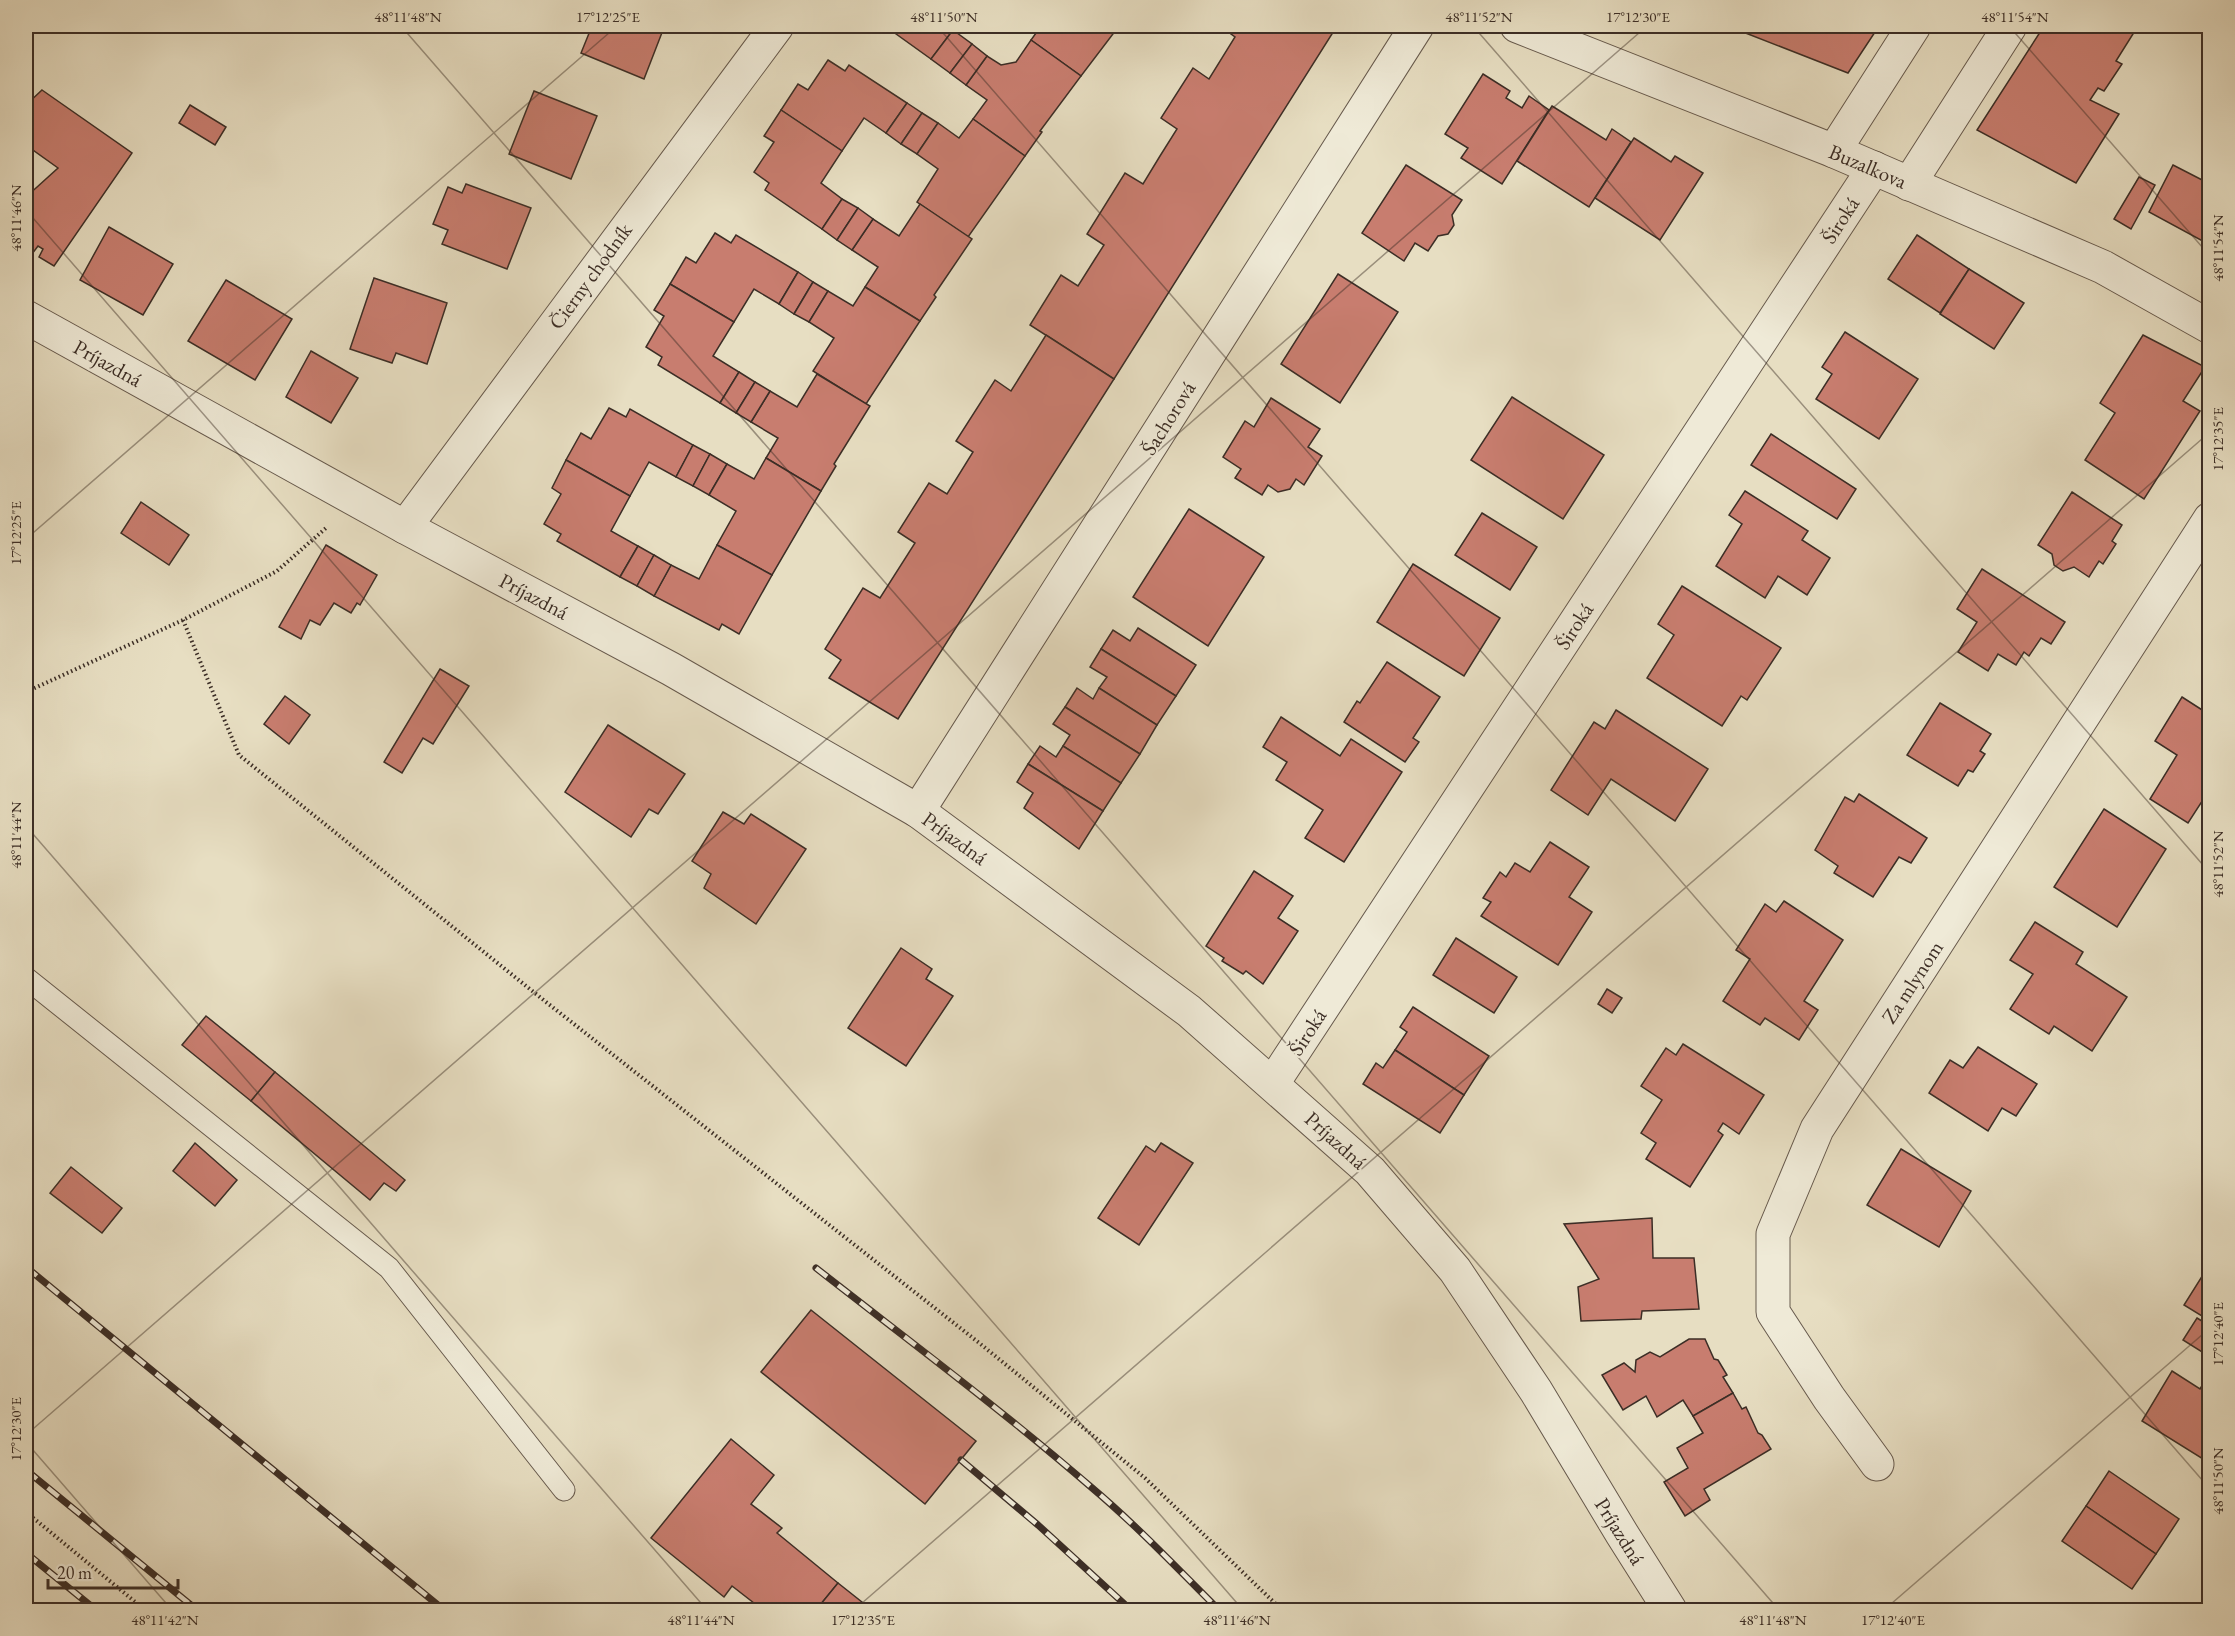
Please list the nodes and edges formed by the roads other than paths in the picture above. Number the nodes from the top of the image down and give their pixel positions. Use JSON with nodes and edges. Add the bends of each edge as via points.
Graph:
{"nodes":[{"id":1,"x":777,"y":26,"type":"edge"},
{"id":2,"x":1418,"y":26,"type":"edge"},
{"id":3,"x":1517,"y":26,"type":"edge"},
{"id":4,"x":1914,"y":26,"type":"edge"},
{"id":5,"x":2010,"y":26,"type":"edge"},
{"id":6,"x":1834,"y":151,"type":"junction"},
{"id":7,"x":1874,"y":168,"type":"junction"},
{"id":8,"x":1909,"y":184,"type":"junction"},
{"id":9,"x":26,"y":317,"type":"edge"},
{"id":10,"x":2210,"y":327,"type":"edge"},
{"id":11,"x":2210,"y":519,"type":"edge"},
{"id":12,"x":405,"y":527,"type":"junction"},
{"id":13,"x":918,"y":811,"type":"junction"},
{"id":14,"x":26,"y":978,"type":"edge"},
{"id":15,"x":1273,"y":1083,"type":"junction"},
{"id":16,"x":1877,"y":1464,"type":"dead end"},
{"id":17,"x":564,"y":1490,"type":"dead end"},
{"id":18,"x":1670,"y":1611,"type":"edge"}],
"edges":[{"from":1,"to":12,"type":"street","name":"Čierny chodník"},
{"from":2,"to":13,"type":"street","name":"Šachorová"},
{"from":3,"to":6,"type":"street","name":"Buzalkova"},
{"from":4,"to":6,"type":"street"},
{"from":5,"to":8,"type":"street"},
{"from":6,"to":7,"type":"street","name":"Buzalkova"},
{"from":7,"to":8,"type":"street","name":"Buzalkova"},
{"from":7,"to":15,"type":"street","name":"Široká"},
{"from":8,"to":10,"type":"street","name":"Buzalkova","via":[[2103,267]]},
{"from":9,"to":12,"type":"street","name":"Príjazdná"},
{"from":11,"to":16,"type":"street","name":"Za mlynom","via":[[1817,1129],[1773,1234],[1773,1312]]},
{"from":12,"to":13,"type":"street","name":"Príjazdná","via":[[671,669]]},
{"from":13,"to":15,"type":"street","name":"Príjazdná","via":[[1189,1011]]},
{"from":14,"to":17,"type":"lane","via":[[389,1268]]},
{"from":15,"to":18,"type":"street","name":"Príjazdná","via":[[1370,1171],[1455,1270],[1536,1391]]}]}
